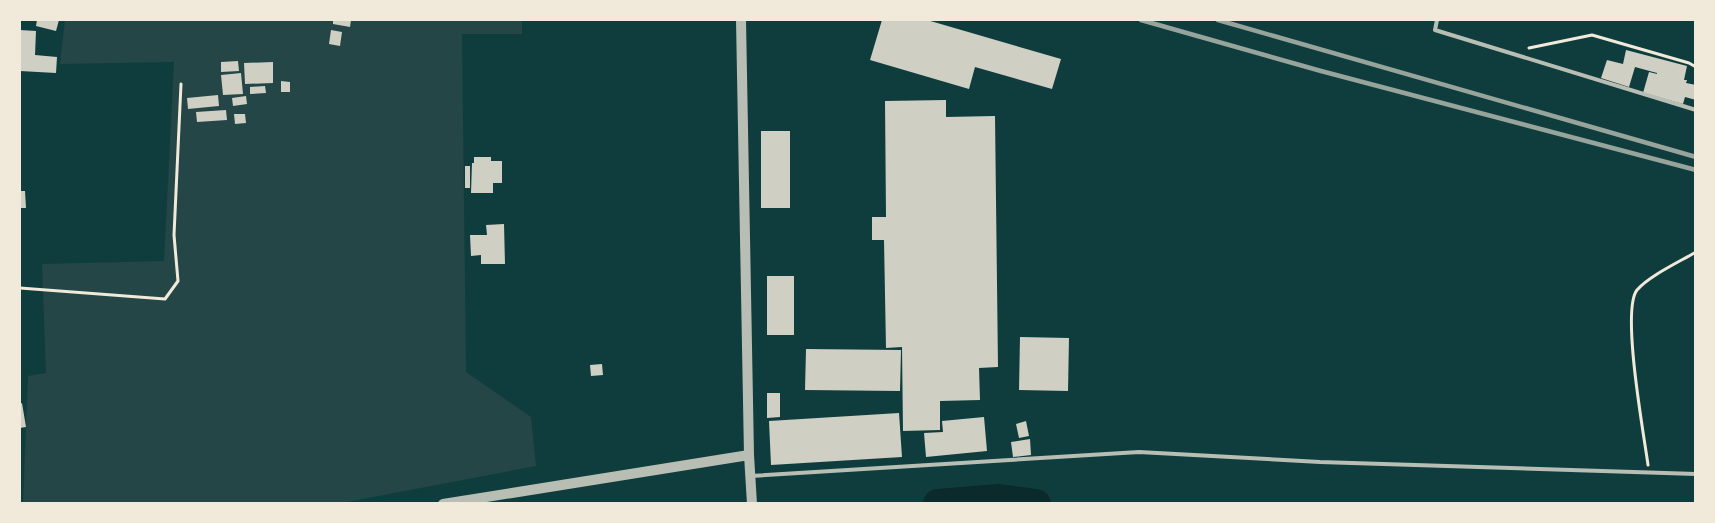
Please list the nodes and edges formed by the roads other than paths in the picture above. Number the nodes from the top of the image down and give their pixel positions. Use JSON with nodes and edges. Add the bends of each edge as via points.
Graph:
{"nodes":[{"id":1,"x":741,"y":20,"type":"edge"},
{"id":2,"x":1437,"y":20,"type":"edge"},
{"id":3,"x":1695,"y":110,"type":"edge"},
{"id":4,"x":749,"y":455,"type":"junction"},
{"id":5,"x":1695,"y":474,"type":"edge"},
{"id":6,"x":751,"y":476,"type":"junction"},
{"id":7,"x":442,"y":504,"type":"edge"},
{"id":8,"x":752,"y":504,"type":"edge"}],
"edges":[{"from":1,"to":4,"type":"street"},
{"from":2,"to":3,"type":"lane","via":[[1435,30]]},
{"from":4,"to":6,"type":"street"},
{"from":4,"to":7,"type":"street"},
{"from":5,"to":6,"type":"lane","via":[[1139,452]]},
{"from":6,"to":8,"type":"street"}]}
